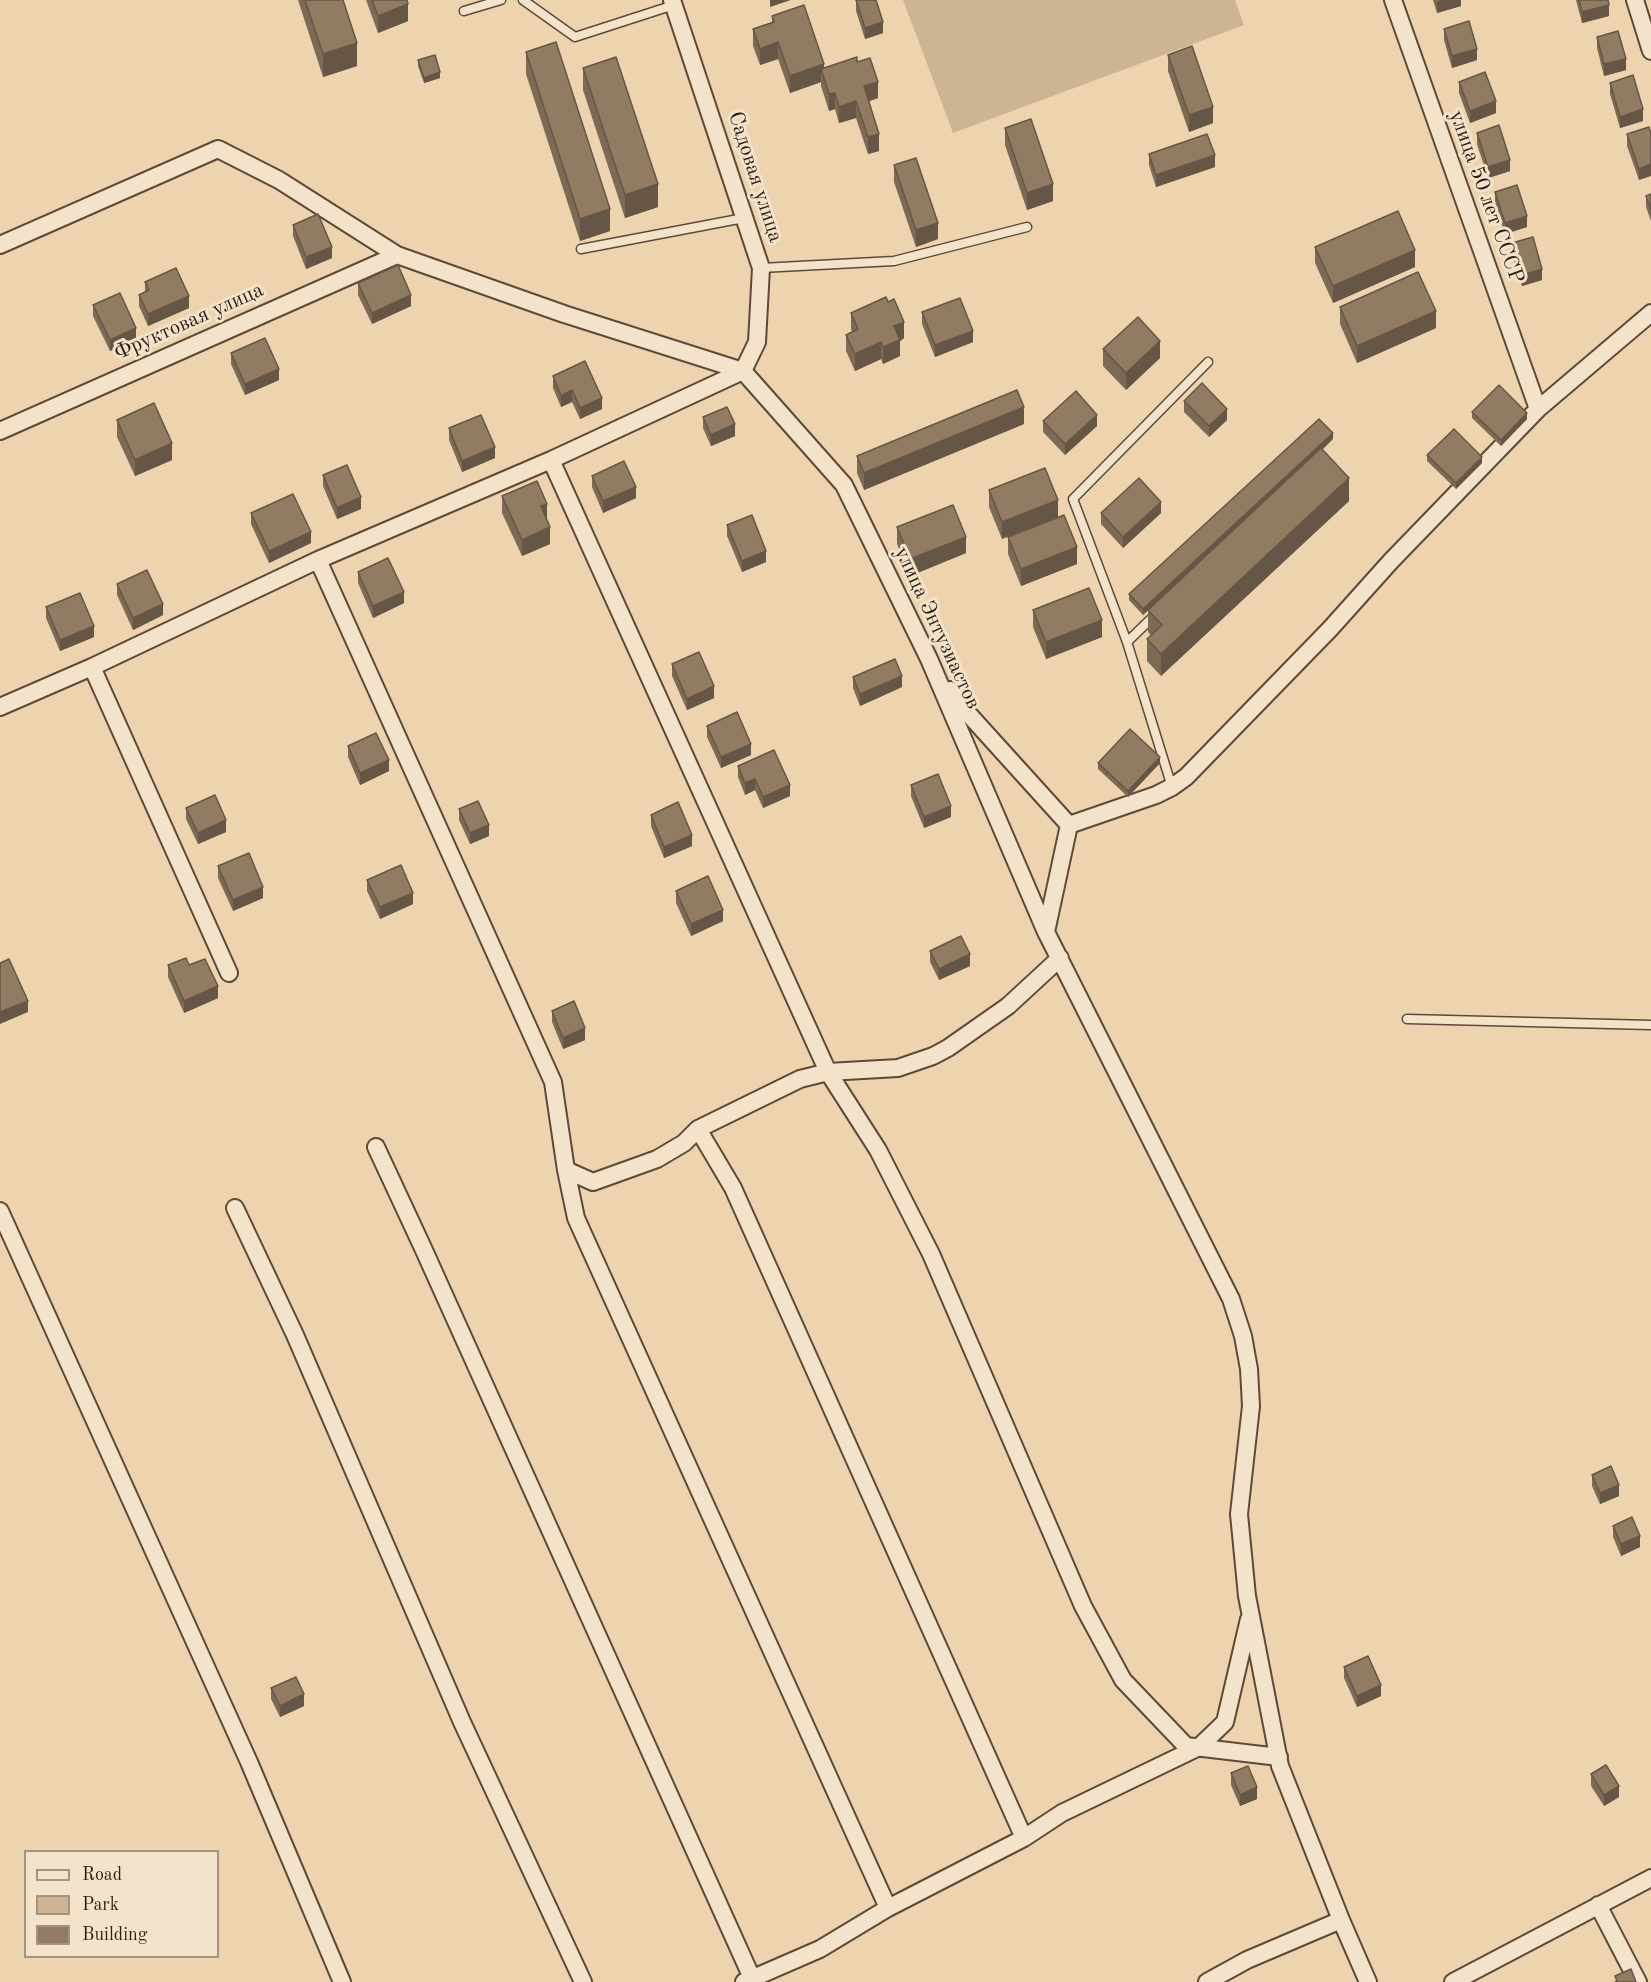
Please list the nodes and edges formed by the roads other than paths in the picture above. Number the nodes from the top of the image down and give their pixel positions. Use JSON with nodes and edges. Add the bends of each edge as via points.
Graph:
{"nodes":[{"id":1,"x":501,"y":0,"type":"edge"},
{"id":2,"x":523,"y":0,"type":"edge"},
{"id":3,"x":1393,"y":0,"type":"edge"},
{"id":4,"x":1635,"y":0,"type":"edge"},
{"id":5,"x":673,"y":3,"type":"edge"},
{"id":6,"x":464,"y":11,"type":"dead end"},
{"id":7,"x":1651,"y":51,"type":"edge"},
{"id":8,"x":744,"y":218,"type":"junction"},
{"id":9,"x":1027,"y":227,"type":"dead end"},
{"id":10,"x":0,"y":245,"type":"edge"},
{"id":11,"x":582,"y":249,"type":"dead end"},
{"id":12,"x":397,"y":255,"type":"junction"},
{"id":13,"x":761,"y":268,"type":"junction"},
{"id":14,"x":1651,"y":313,"type":"edge"},
{"id":15,"x":1208,"y":362,"type":"dead end"},
{"id":16,"x":743,"y":371,"type":"junction"},
{"id":17,"x":1538,"y":409,"type":"junction"},
{"id":18,"x":0,"y":431,"type":"edge"},
{"id":19,"x":551,"y":460,"type":"junction"},
{"id":20,"x":318,"y":560,"type":"junction"},
{"id":21,"x":1162,"y":609,"type":"edge"},
{"id":22,"x":1127,"y":642,"type":"junction"},
{"id":23,"x":929,"y":659,"type":"junction"},
{"id":24,"x":92,"y":667,"type":"junction"},
{"id":25,"x":0,"y":707,"type":"edge"},
{"id":26,"x":1172,"y":787,"type":"junction"},
{"id":27,"x":1069,"y":825,"type":"junction"},
{"id":28,"x":1046,"y":932,"type":"junction"},
{"id":29,"x":1060,"y":958,"type":"junction"},
{"id":30,"x":229,"y":973,"type":"dead end"},
{"id":31,"x":1407,"y":1019,"type":"dead end"},
{"id":32,"x":1651,"y":1025,"type":"edge"},
{"id":33,"x":828,"y":1072,"type":"junction"},
{"id":34,"x":698,"y":1130,"type":"junction"},
{"id":35,"x":376,"y":1147,"type":"dead end"},
{"id":36,"x":566,"y":1170,"type":"junction"},
{"id":37,"x":235,"y":1208,"type":"dead end"},
{"id":38,"x":0,"y":1211,"type":"edge"},
{"id":39,"x":1251,"y":1612,"type":"junction"},
{"id":40,"x":1199,"y":1747,"type":"junction"},
{"id":41,"x":1279,"y":1757,"type":"junction"},
{"id":42,"x":1024,"y":1838,"type":"junction"},
{"id":43,"x":1651,"y":1878,"type":"edge"},
{"id":44,"x":1598,"y":1905,"type":"junction"},
{"id":45,"x":888,"y":1908,"type":"junction"},
{"id":46,"x":1341,"y":1920,"type":"junction"},
{"id":47,"x":747,"y":1980,"type":"edge"},
{"id":48,"x":342,"y":1982,"type":"edge"},
{"id":49,"x":583,"y":1982,"type":"edge"},
{"id":50,"x":1208,"y":1982,"type":"edge"},
{"id":51,"x":1368,"y":1982,"type":"edge"},
{"id":52,"x":1454,"y":1982,"type":"edge"},
{"id":53,"x":1638,"y":1982,"type":"edge"}],
"edges":[{"from":1,"to":6,"type":"lane"},
{"from":2,"to":5,"type":"lane","via":[[575,37]]},
{"from":3,"to":17,"type":"street","name":"улица 50 лет СССР"},
{"from":4,"to":7,"type":"street"},
{"from":5,"to":8,"type":"street","name":"Садовая улица"},
{"from":8,"to":11,"type":"lane"},
{"from":8,"to":13,"type":"street","name":"Садовая улица"},
{"from":9,"to":13,"type":"lane","via":[[894,261]]},
{"from":10,"to":12,"type":"street","via":[[218,149],[279,180]]},
{"from":12,"to":16,"type":"street"},
{"from":12,"to":18,"type":"street","name":"Фруктовая улица"},
{"from":13,"to":16,"type":"street","name":"Садовая улица","via":[[757,342]]},
{"from":14,"to":17,"type":"street"},
{"from":15,"to":22,"type":"lane","via":[[1073,499]]},
{"from":16,"to":19,"type":"street"},
{"from":16,"to":23,"type":"street","name":"улица Энтузиастов","via":[[844,485]]},
{"from":17,"to":26,"type":"street","via":[[1330,629]]},
{"from":19,"to":20,"type":"street"},
{"from":19,"to":33,"type":"street"},
{"from":20,"to":24,"type":"street"},
{"from":20,"to":36,"type":"street","via":[[553,1082]]},
{"from":21,"to":22,"type":"lane"},
{"from":22,"to":26,"type":"lane"},
{"from":23,"to":27,"type":"street","via":[[964,709]]},
{"from":23,"to":28,"type":"street","name":"улица Энтузиастов"},
{"from":24,"to":25,"type":"street"},
{"from":24,"to":30,"type":"street"},
{"from":26,"to":27,"type":"street"},
{"from":27,"to":28,"type":"street"},
{"from":28,"to":29,"type":"street","name":"улица Энтузиастов"},
{"from":29,"to":33,"type":"street","via":[[1008,1006],[933,1056],[898,1068]]},
{"from":29,"to":39,"type":"street","name":"улица Энтузиастов","via":[[1231,1299],[1242,1336],[1251,1406],[1239,1514]]},
{"from":31,"to":32,"type":"lane"},
{"from":33,"to":34,"type":"street","via":[[800,1079]]},
{"from":33,"to":40,"type":"street","via":[[878,1150],[931,1254],[1083,1606],[1123,1680],[1186,1746]]},
{"from":34,"to":36,"type":"street","via":[[657,1159],[593,1182]]},
{"from":34,"to":42,"type":"street","via":[[734,1188]]},
{"from":35,"to":47,"type":"street"},
{"from":36,"to":45,"type":"street","via":[[576,1218]]},
{"from":37,"to":49,"type":"street","via":[[295,1335],[462,1722]]},
{"from":38,"to":48,"type":"street","via":[[249,1762]]},
{"from":39,"to":40,"type":"street","via":[[1225,1722]]},
{"from":39,"to":41,"type":"street","name":"улица Энтузиастов"},
{"from":40,"to":41,"type":"street"},
{"from":40,"to":42,"type":"street","via":[[1062,1813]]},
{"from":41,"to":46,"type":"street","name":"улица Энтузиастов"},
{"from":42,"to":45,"type":"street"},
{"from":43,"to":44,"type":"street"},
{"from":44,"to":52,"type":"street"},
{"from":44,"to":53,"type":"street"},
{"from":45,"to":47,"type":"street","via":[[820,1950]]},
{"from":46,"to":50,"type":"street","via":[[1247,1960]]},
{"from":46,"to":51,"type":"street","name":"улица Энтузиастов"}]}
